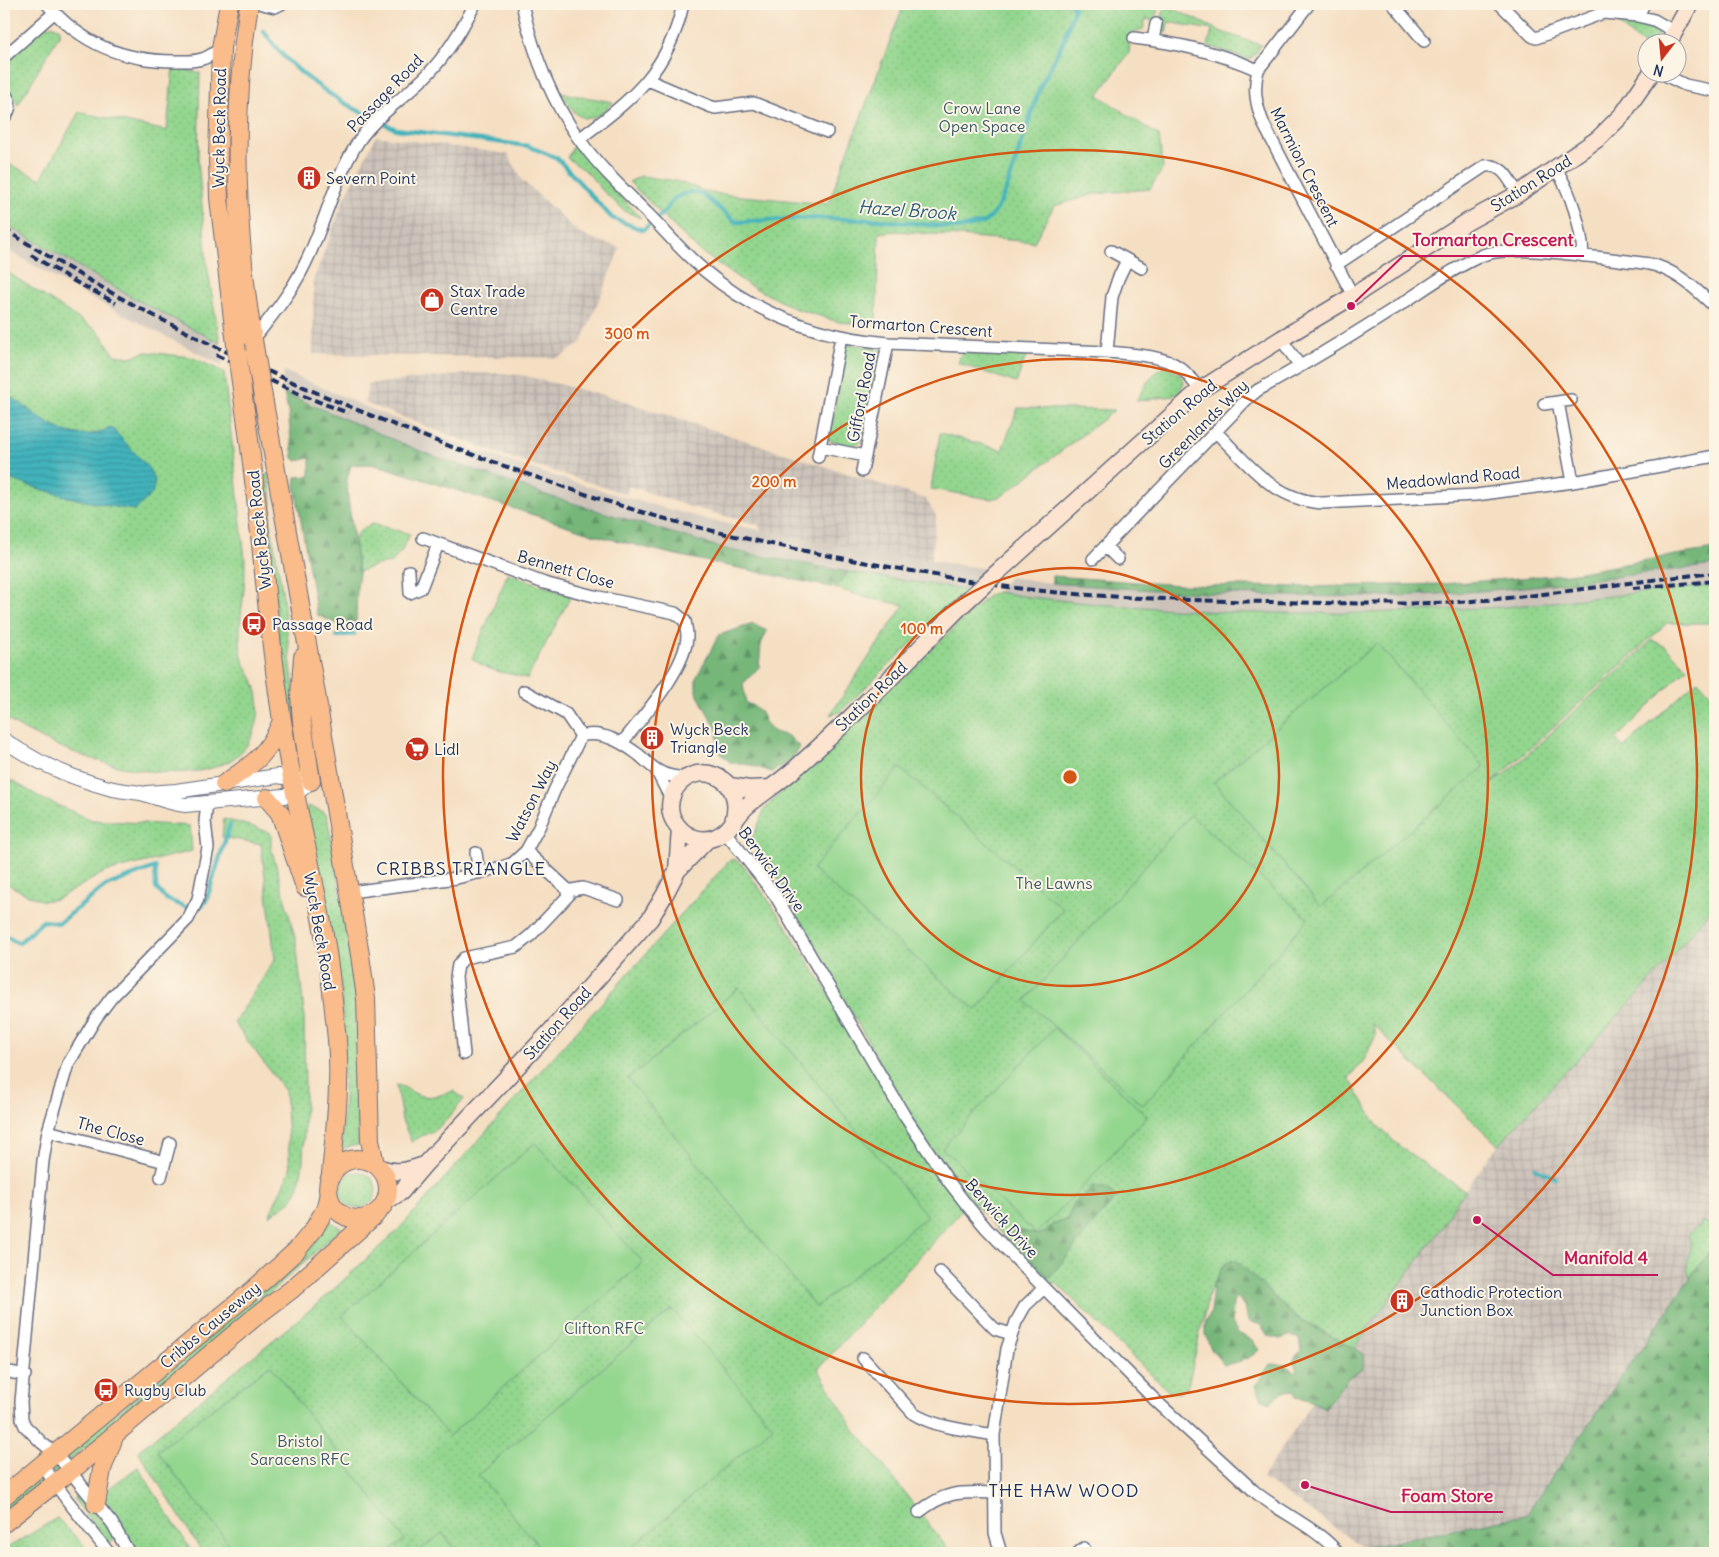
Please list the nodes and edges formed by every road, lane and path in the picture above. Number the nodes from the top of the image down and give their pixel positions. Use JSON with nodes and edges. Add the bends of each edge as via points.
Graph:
{"nodes":[{"id":1,"x":229,"y":4,"type":"edge"},
{"id":2,"x":249,"y":4,"type":"edge"},
{"id":3,"x":262,"y":4,"type":"edge"},
{"id":4,"x":281,"y":4,"type":"edge"},
{"id":5,"x":475,"y":4,"type":"edge"},
{"id":6,"x":522,"y":4,"type":"edge"},
{"id":7,"x":683,"y":4,"type":"edge"},
{"id":8,"x":1309,"y":4,"type":"edge"},
{"id":9,"x":1393,"y":4,"type":"edge"},
{"id":10,"x":1500,"y":4,"type":"edge"},
{"id":11,"x":1644,"y":4,"type":"edge"},
{"id":12,"x":1690,"y":4,"type":"edge"},
{"id":13,"x":51,"y":8,"type":"edge"},
{"id":14,"x":1638,"y":16,"type":"junction"},
{"id":15,"x":1156,"y":24,"type":"dead end"},
{"id":16,"x":1667,"y":32,"type":"edge"},
{"id":17,"x":1675,"y":32,"type":"edge"},
{"id":18,"x":1134,"y":38,"type":"dead end"},
{"id":19,"x":1153,"y":40,"type":"junction"},
{"id":20,"x":1424,"y":41,"type":"dead end"},
{"id":21,"x":221,"y":48,"type":"junction"},
{"id":22,"x":4,"y":57,"type":"edge"},
{"id":23,"x":1258,"y":70,"type":"junction"},
{"id":24,"x":648,"y":80,"type":"junction"},
{"id":25,"x":1645,"y":82,"type":"edge"},
{"id":26,"x":1679,"y":82,"type":"edge"},
{"id":27,"x":1715,"y":91,"type":"edge"},
{"id":28,"x":4,"y":92,"type":"edge"},
{"id":29,"x":4,"y":118,"type":"edge"},
{"id":30,"x":827,"y":132,"type":"dead end"},
{"id":31,"x":579,"y":139,"type":"junction"},
{"id":32,"x":1556,"y":168,"type":"junction"},
{"id":33,"x":1518,"y":194,"type":"junction"},
{"id":34,"x":1111,"y":251,"type":"dead end"},
{"id":35,"x":1583,"y":256,"type":"junction"},
{"id":36,"x":1128,"y":260,"type":"junction"},
{"id":37,"x":1336,"y":265,"type":"junction"},
{"id":38,"x":1142,"y":268,"type":"dead end"},
{"id":39,"x":1353,"y":296,"type":"junction"},
{"id":40,"x":1715,"y":307,"type":"edge"},
{"id":41,"x":841,"y":337,"type":"junction"},
{"id":42,"x":1281,"y":339,"type":"junction"},
{"id":43,"x":888,"y":343,"type":"junction"},
{"id":44,"x":254,"y":346,"type":"junction"},
{"id":45,"x":1107,"y":352,"type":"junction"},
{"id":46,"x":1300,"y":366,"type":"junction"},
{"id":47,"x":1200,"y":390,"type":"junction"},
{"id":48,"x":1571,"y":400,"type":"dead end"},
{"id":49,"x":1558,"y":402,"type":"junction"},
{"id":50,"x":1544,"y":404,"type":"dead end"},
{"id":51,"x":1216,"y":432,"type":"junction"},
{"id":52,"x":865,"y":456,"type":"junction"},
{"id":53,"x":1715,"y":456,"type":"edge"},
{"id":54,"x":862,"y":471,"type":"dead end"},
{"id":55,"x":1573,"y":482,"type":"junction"},
{"id":56,"x":423,"y":538,"type":"dead end"},
{"id":57,"x":438,"y":544,"type":"junction"},
{"id":58,"x":1106,"y":547,"type":"junction"},
{"id":59,"x":1118,"y":559,"type":"dead end"},
{"id":60,"x":1094,"y":560,"type":"dead end"},
{"id":61,"x":409,"y":571,"type":"dead end"},
{"id":62,"x":305,"y":634,"type":"junction"},
{"id":63,"x":524,"y":691,"type":"dead end"},
{"id":64,"x":282,"y":721,"type":"junction"},
{"id":65,"x":581,"y":736,"type":"junction"},
{"id":66,"x":4,"y":740,"type":"edge"},
{"id":67,"x":622,"y":743,"type":"junction"},
{"id":68,"x":656,"y":770,"type":"junction"},
{"id":69,"x":687,"y":778,"type":"junction"},
{"id":70,"x":311,"y":781,"type":"junction"},
{"id":71,"x":224,"y":784,"type":"junction"},
{"id":72,"x":332,"y":784,"type":"junction"},
{"id":73,"x":730,"y":786,"type":"junction"},
{"id":74,"x":293,"y":787,"type":"junction"},
{"id":75,"x":770,"y":788,"type":"junction"},
{"id":76,"x":141,"y":793,"type":"junction"},
{"id":77,"x":267,"y":798,"type":"junction"},
{"id":78,"x":671,"y":799,"type":"junction"},
{"id":79,"x":207,"y":803,"type":"junction"},
{"id":80,"x":729,"y":827,"type":"junction"},
{"id":81,"x":680,"y":829,"type":"junction"},
{"id":82,"x":707,"y":840,"type":"junction"},
{"id":83,"x":526,"y":851,"type":"junction"},
{"id":84,"x":476,"y":853,"type":"dead end"},
{"id":85,"x":677,"y":871,"type":"junction"},
{"id":86,"x":479,"y":873,"type":"junction"},
{"id":87,"x":350,"y":892,"type":"junction"},
{"id":88,"x":567,"y":892,"type":"junction"},
{"id":89,"x":618,"y":900,"type":"dead end"},
{"id":90,"x":323,"y":931,"type":"junction"},
{"id":91,"x":464,"y":1054,"type":"dead end"},
{"id":92,"x":48,"y":1131,"type":"junction"},
{"id":93,"x":170,"y":1143,"type":"dead end"},
{"id":94,"x":165,"y":1162,"type":"junction"},
{"id":95,"x":424,"y":1165,"type":"junction"},
{"id":96,"x":377,"y":1166,"type":"junction"},
{"id":97,"x":331,"y":1174,"type":"junction"},
{"id":98,"x":161,"y":1177,"type":"dead end"},
{"id":99,"x":328,"y":1197,"type":"junction"},
{"id":100,"x":381,"y":1208,"type":"junction"},
{"id":101,"x":940,"y":1272,"type":"dead end"},
{"id":102,"x":1044,"y":1288,"type":"junction"},
{"id":103,"x":1011,"y":1334,"type":"junction"},
{"id":104,"x":862,"y":1358,"type":"dead end"},
{"id":105,"x":4,"y":1371,"type":"edge"},
{"id":106,"x":25,"y":1374,"type":"junction"},
{"id":107,"x":116,"y":1434,"type":"junction"},
{"id":108,"x":994,"y":1435,"type":"junction"},
{"id":109,"x":49,"y":1459,"type":"junction"},
{"id":110,"x":70,"y":1471,"type":"junction"},
{"id":111,"x":55,"y":1483,"type":"junction"},
{"id":112,"x":995,"y":1492,"type":"junction"},
{"id":113,"x":4,"y":1496,"type":"edge"},
{"id":114,"x":96,"y":1504,"type":"junction"},
{"id":115,"x":919,"y":1512,"type":"dead end"},
{"id":116,"x":4,"y":1522,"type":"edge"},
{"id":117,"x":109,"y":1553,"type":"edge"},
{"id":118,"x":129,"y":1553,"type":"edge"},
{"id":119,"x":1001,"y":1553,"type":"edge"},
{"id":120,"x":1338,"y":1553,"type":"edge"}],
"edges":[{"from":1,"to":21,"type":"main road","name":"Wyck Beck Road"},
{"from":2,"to":44,"type":"main road","name":"Wyck Beck Road","via":[[240,60],[236,166],[239,224]]},
{"from":3,"to":4,"type":"street","via":[[275,7]]},
{"from":5,"to":44,"type":"street","name":"Passage Road","via":[[462,30],[429,73],[376,121],[358,142],[303,268]]},
{"from":6,"to":31,"type":"street","name":"Tormarton Crescent","via":[[529,36],[549,88]]},
{"from":7,"to":24,"type":"street","via":[[667,50]]},
{"from":8,"to":23,"type":"street","name":"Marmion Crescent"},
{"from":9,"to":20,"type":"street"},
{"from":10,"to":14,"type":"street","via":[[1536,38],[1602,13]]},
{"from":11,"to":14,"type":"street"},
{"from":12,"to":17,"type":"main road"},
{"from":13,"to":21,"type":"street","via":[[78,33],[113,52],[136,58],[200,60]]},
{"from":13,"to":22,"type":"street"},
{"from":14,"to":16,"type":"street","via":[[1654,20]]},
{"from":15,"to":19,"type":"street"},
{"from":18,"to":19,"type":"street"},
{"from":19,"to":23,"type":"street","via":[[1209,52]]},
{"from":21,"to":64,"type":"main road","name":"Wyck Beck Road","bridge":true,"via":[[219,198]]},
{"from":23,"to":37,"type":"street","name":"Marmion Crescent","via":[[1254,96],[1257,109]]},
{"from":24,"to":30,"type":"street","via":[[715,108],[754,104]]},
{"from":24,"to":31,"type":"street"},
{"from":25,"to":32,"type":"main road","name":"Station Road","via":[[1612,126]]},
{"from":26,"to":27,"type":"street"},
{"from":28,"to":29,"type":"street","via":[[10,104]]},
{"from":31,"to":41,"type":"street","name":"Tormarton Crescent","via":[[616,183],[704,270],[772,314]]},
{"from":32,"to":33,"type":"main road","name":"Station Road"},
{"from":32,"to":35,"type":"street","via":[[1566,186],[1581,234]]},
{"from":33,"to":37,"type":"street","via":[[1502,170],[1485,166]]},
{"from":33,"to":39,"type":"main road","name":"Station Road","via":[[1467,222]]},
{"from":34,"to":36,"type":"street"},
{"from":35,"to":40,"type":"street","name":"Greenlands Way","via":[[1654,265],[1696,288]]},
{"from":35,"to":46,"type":"street","name":"Greenlands Way","via":[[1512,251],[1484,255]]},
{"from":36,"to":38,"type":"street"},
{"from":36,"to":45,"type":"street","via":[[1112,298]]},
{"from":37,"to":39,"type":"street","name":"Marmion Crescent"},
{"from":39,"to":42,"type":"main road","name":"Station Road"},
{"from":41,"to":43,"type":"street","name":"Tormarton Crescent"},
{"from":41,"to":52,"type":"street","name":"Gifford Road","via":[[819,452]]},
{"from":42,"to":46,"type":"street"},
{"from":42,"to":47,"type":"main road","name":"Station Road"},
{"from":43,"to":45,"type":"street","name":"Tormarton Crescent"},
{"from":43,"to":52,"type":"street","name":"Gifford Road"},
{"from":44,"to":62,"type":"main road","name":"Wyck Beck Road","bridge":true},
{"from":45,"to":47,"type":"street","name":"Tormarton Crescent","via":[[1152,358],[1178,366]]},
{"from":46,"to":51,"type":"street","name":"Greenlands Way","via":[[1252,395]]},
{"from":47,"to":75,"type":"main road","name":"Station Road","bridge":true,"via":[[960,607],[837,730]]},
{"from":48,"to":49,"type":"street"},
{"from":49,"to":50,"type":"street"},
{"from":49,"to":55,"type":"street"},
{"from":51,"to":55,"type":"street","name":"Meadowland Road","via":[[1267,483],[1281,493],[1312,503],[1476,495]]},
{"from":51,"to":58,"type":"street","name":"Greenlands Way"},
{"from":52,"to":54,"type":"street","name":"Gifford Road"},
{"from":53,"to":55,"type":"street","name":"Meadowland Road"},
{"from":56,"to":57,"type":"street","name":"Bennett Close"},
{"from":57,"to":61,"type":"street","via":[[421,588],[410,593]]},
{"from":57,"to":67,"type":"street","name":"Bennett Close","via":[[544,583],[675,613],[685,622],[687,637],[684,651],[670,679]]},
{"from":58,"to":59,"type":"street"},
{"from":58,"to":60,"type":"street","name":"Greenlands Way"},
{"from":62,"to":70,"type":"main road","via":[[300,696]]},
{"from":62,"to":72,"type":"main road","name":"Wyck Beck Road"},
{"from":63,"to":65,"type":"street","via":[[566,714]]},
{"from":64,"to":71,"type":"main road","via":[[267,750]]},
{"from":64,"to":74,"type":"main road","name":"Wyck Beck Road"},
{"from":65,"to":67,"type":"street","via":[[596,734]]},
{"from":65,"to":83,"type":"street","name":"Watson Way"},
{"from":66,"to":76,"type":"street","via":[[23,754],[53,768],[111,788]]},
{"from":67,"to":68,"type":"street"},
{"from":68,"to":69,"type":"street"},
{"from":68,"to":78,"type":"street"},
{"from":69,"to":73,"type":"main road","via":[[705,773]]},
{"from":69,"to":78,"type":"main road"},
{"from":70,"to":72,"type":"street"},
{"from":70,"to":74,"type":"street"},
{"from":71,"to":74,"type":"street","via":[[278,776]]},
{"from":71,"to":76,"type":"street"},
{"from":72,"to":87,"type":"main road","name":"Wyck Beck Road"},
{"from":73,"to":75,"type":"main road"},
{"from":73,"to":80,"type":"main road","via":[[736,810]]},
{"from":74,"to":77,"type":"street"},
{"from":74,"to":90,"type":"main road","name":"Wyck Beck Road"},
{"from":75,"to":80,"type":"main road","name":"Station Road","via":[[746,807]]},
{"from":76,"to":79,"type":"street","via":[[170,804]]},
{"from":77,"to":79,"type":"street"},
{"from":77,"to":90,"type":"main road","via":[[280,813],[299,873]]},
{"from":78,"to":81,"type":"main road","name":"Station Road","via":[[673,820]]},
{"from":79,"to":92,"type":"street","via":[[208,848],[196,904],[188,919],[112,997],[96,1018],[68,1064]]},
{"from":80,"to":82,"type":"main road","name":"Station Road","via":[[717,837]]},
{"from":80,"to":102,"type":"street","name":"Berwick Drive","via":[[775,895],[904,1115],[949,1182],[986,1228]]},
{"from":81,"to":82,"type":"main road","via":[[686,835]]},
{"from":81,"to":85,"type":"main road","name":"Station Road"},
{"from":82,"to":85,"type":"main road","name":"Station Road"},
{"from":83,"to":86,"type":"street","name":"Watson Way","via":[[513,863]]},
{"from":83,"to":88,"type":"street"},
{"from":84,"to":86,"type":"street"},
{"from":85,"to":95,"type":"main road","name":"Station Road","via":[[650,919],[549,1034]]},
{"from":86,"to":87,"type":"street","name":"Watson Way"},
{"from":87,"to":96,"type":"main road","name":"Wyck Beck Road","via":[[366,998],[370,1140]]},
{"from":88,"to":89,"type":"street","via":[[582,888]]},
{"from":88,"to":91,"type":"street","via":[[568,896],[560,905],[516,947],[464,958],[458,965],[456,977]]},
{"from":90,"to":97,"type":"main road","name":"Wyck Beck Road","via":[[337,1042]]},
{"from":92,"to":94,"type":"street","name":"The Close"},
{"from":92,"to":106,"type":"street"},
{"from":93,"to":94,"type":"street"},
{"from":94,"to":98,"type":"street"},
{"from":95,"to":96,"type":"main road","via":[[400,1172],[390,1172]]},
{"from":95,"to":100,"type":"main road","name":"Station Road","via":[[401,1192]]},
{"from":96,"to":97,"type":"main road","via":[[366,1159],[356,1158],[337,1166]]},
{"from":96,"to":100,"type":"main road","via":[[388,1182],[388,1192]]},
{"from":97,"to":99,"type":"main road"},
{"from":99,"to":100,"type":"main road","via":[[339,1213],[357,1220],[367,1218]]},
{"from":99,"to":109,"type":"main road","name":"Cribbs Causeway","via":[[321,1218],[296,1250],[242,1300]]},
{"from":100,"to":107,"type":"main road","name":"Cribbs Causeway","via":[[291,1290]]},
{"from":101,"to":103,"type":"street","via":[[995,1329]]},
{"from":102,"to":103,"type":"street","via":[[1026,1306]]},
{"from":102,"to":120,"type":"street","name":"Berwick Drive","via":[[1154,1399],[1254,1491],[1327,1541]]},
{"from":103,"to":108,"type":"street"},
{"from":104,"to":108,"type":"street","via":[[922,1419]]},
{"from":105,"to":106,"type":"street"},
{"from":106,"to":109,"type":"street","via":[[22,1418]]},
{"from":107,"to":110,"type":"main road","name":"Cribbs Causeway"},
{"from":107,"to":114,"type":"main road","name":"Cribbs Causeway","via":[[102,1469]]},
{"from":108,"to":112,"type":"street"},
{"from":109,"to":110,"type":"street"},
{"from":109,"to":111,"type":"street"},
{"from":109,"to":113,"type":"main road","name":"Cribbs Causeway"},
{"from":110,"to":111,"type":"main road","name":"Cribbs Causeway"},
{"from":110,"to":114,"type":"street"},
{"from":111,"to":116,"type":"main road","name":"Cribbs Causeway"},
{"from":111,"to":117,"type":"street"},
{"from":112,"to":115,"type":"street","via":[[952,1493]]},
{"from":112,"to":119,"type":"street","via":[[995,1533]]},
{"from":114,"to":118,"type":"street","via":[[112,1523]]}]}
